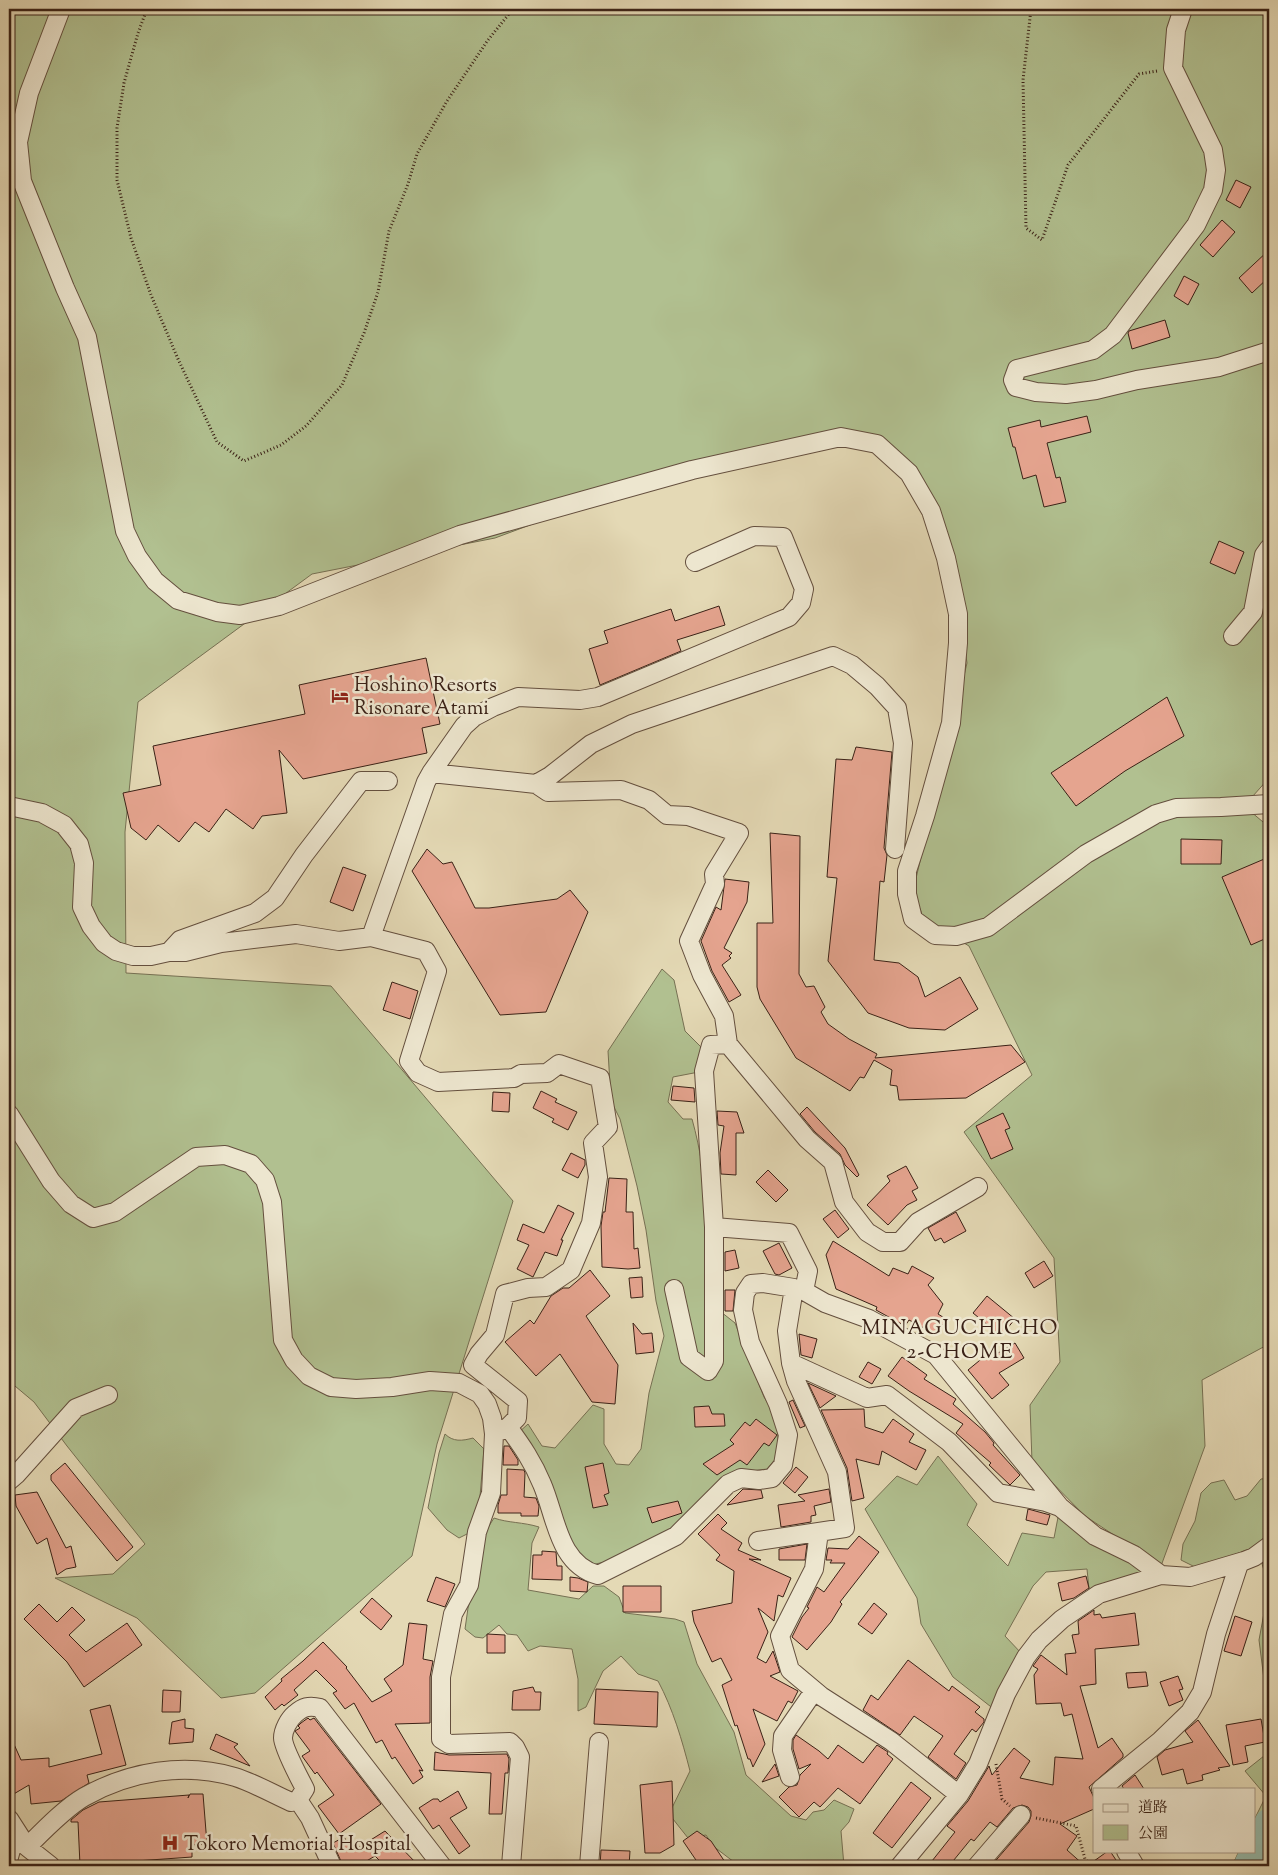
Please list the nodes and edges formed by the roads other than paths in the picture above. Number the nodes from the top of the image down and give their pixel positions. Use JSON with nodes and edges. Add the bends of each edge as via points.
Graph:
{"nodes":[{"id":1,"x":61,"y":9,"type":"edge"},
{"id":2,"x":1183,"y":9,"type":"edge"},
{"id":3,"x":1269,"y":351,"type":"edge"},
{"id":4,"x":1269,"y":548,"type":"edge"},
{"id":5,"x":695,"y":562,"type":"dead end"},
{"id":6,"x":1233,"y":636,"type":"dead end"},
{"id":7,"x":431,"y":773,"type":"junction"},
{"id":8,"x":388,"y":781,"type":"dead end"},
{"id":9,"x":536,"y":784,"type":"junction"},
{"id":10,"x":1269,"y":804,"type":"edge"},
{"id":11,"x":9,"y":806,"type":"edge"},
{"id":12,"x":895,"y":849,"type":"dead end"},
{"id":13,"x":371,"y":937,"type":"junction"},
{"id":14,"x":169,"y":952,"type":"junction"},
{"id":15,"x":728,"y":1044,"type":"junction"},
{"id":16,"x":9,"y":1114,"type":"edge"},
{"id":17,"x":978,"y":1187,"type":"dead end"},
{"id":18,"x":714,"y":1227,"type":"junction"},
{"id":19,"x":674,"y":1289,"type":"dead end"},
{"id":20,"x":799,"y":1290,"type":"junction"},
{"id":21,"x":791,"y":1363,"type":"junction"},
{"id":22,"x":108,"y":1395,"type":"dead end"},
{"id":23,"x":501,"y":1430,"type":"junction"},
{"id":24,"x":9,"y":1481,"type":"edge"},
{"id":25,"x":1060,"y":1507,"type":"junction"},
{"id":26,"x":819,"y":1532,"type":"junction"},
{"id":27,"x":758,"y":1541,"type":"dead end"},
{"id":28,"x":1269,"y":1546,"type":"edge"},
{"id":29,"x":1238,"y":1564,"type":"junction"},
{"id":30,"x":1161,"y":1576,"type":"junction"},
{"id":31,"x":814,"y":1691,"type":"junction"},
{"id":32,"x":599,"y":1742,"type":"dead end"},
{"id":33,"x":790,"y":1777,"type":"dead end"},
{"id":34,"x":1102,"y":1788,"type":"edge"},
{"id":35,"x":959,"y":1795,"type":"junction"},
{"id":36,"x":298,"y":1800,"type":"junction"},
{"id":37,"x":1021,"y":1815,"type":"dead end"},
{"id":38,"x":12,"y":1826,"type":"edge"},
{"id":39,"x":27,"y":1846,"type":"junction"},
{"id":40,"x":1127,"y":1852,"type":"edge"},
{"id":41,"x":9,"y":1857,"type":"edge"},
{"id":42,"x":51,"y":1866,"type":"edge"},
{"id":43,"x":332,"y":1866,"type":"edge"},
{"id":44,"x":442,"y":1866,"type":"edge"},
{"id":45,"x":511,"y":1866,"type":"edge"},
{"id":46,"x":589,"y":1866,"type":"edge"},
{"id":47,"x":900,"y":1866,"type":"edge"},
{"id":48,"x":977,"y":1866,"type":"edge"},
{"id":49,"x":1135,"y":1866,"type":"edge"}],
"edges":[{"from":1,"to":10,"type":"street","via":[[29,93],[18,142],[22,181],[87,337],[125,531],[137,556],[155,581],[178,600],[240,615],[279,606],[460,535],[692,470],[841,437],[877,444],[909,473],[931,511],[946,558],[958,614],[951,723],[907,871],[907,894],[913,919],[935,935],[956,936],[988,927],[1086,854],[1156,814],[1176,808]]},
{"from":2,"to":3,"type":"street","via":[[1176,30],[1173,68],[1213,150],[1216,170],[1213,190],[1196,225],[1113,335],[1093,350],[1017,369],[1013,380],[1016,387],[1066,394],[1219,367]]},
{"from":4,"to":6,"type":"street","via":[[1264,555],[1253,612]]},
{"from":5,"to":7,"type":"street","via":[[754,536],[783,538],[804,589],[801,602],[789,617],[598,698],[518,697],[493,707],[464,726]]},
{"from":7,"to":9,"type":"street"},
{"from":7,"to":13,"type":"street"},
{"from":8,"to":14,"type":"street","via":[[360,781],[275,898],[255,913],[180,940]]},
{"from":9,"to":12,"type":"street","via":[[591,744],[632,724],[833,656],[852,665],[897,708],[903,743]]},
{"from":9,"to":15,"type":"street","via":[[548,792],[621,790],[649,800],[667,815],[688,816],[739,833],[714,874],[715,884],[689,941],[724,1016]]},
{"from":11,"to":14,"type":"street","via":[[42,813],[64,825],[79,844],[84,862],[82,907],[104,943],[133,956]]},
{"from":13,"to":14,"type":"street","via":[[339,941],[296,934]]},
{"from":13,"to":23,"type":"street","via":[[426,951],[437,971],[409,1060],[418,1073],[438,1082],[514,1078],[521,1074],[547,1073],[559,1064],[600,1078],[608,1127],[593,1143],[598,1176],[585,1241],[571,1270],[555,1281],[546,1286],[504,1294],[495,1335],[473,1364],[518,1400],[517,1418]]},
{"from":15,"to":17,"type":"street","via":[[807,1139],[833,1162],[844,1202],[867,1232],[883,1242],[900,1242],[918,1222]]},
{"from":15,"to":18,"type":"street","via":[[711,1045],[704,1071]]},
{"from":16,"to":23,"type":"street","via":[[51,1181],[71,1204],[92,1218],[115,1212],[196,1157],[225,1155],[251,1164],[265,1180],[272,1202],[283,1340],[294,1360],[309,1376],[331,1387],[356,1389],[430,1381],[459,1382],[480,1394]]},
{"from":18,"to":19,"type":"street","via":[[714,1361],[708,1371],[689,1357]]},
{"from":18,"to":20,"type":"street","via":[[789,1233],[808,1271]]},
{"from":20,"to":21,"type":"street","via":[[787,1331]]},
{"from":20,"to":23,"type":"street","via":[[751,1284],[745,1293],[743,1310],[750,1342],[788,1435],[783,1465],[772,1478],[741,1478],[728,1484],[676,1536],[598,1575],[586,1572],[572,1559],[561,1541],[543,1485],[527,1452]]},
{"from":20,"to":25,"type":"street","via":[[869,1319],[936,1355]]},
{"from":21,"to":25,"type":"street","via":[[867,1398],[886,1395],[949,1442],[998,1493]]},
{"from":21,"to":26,"type":"street","via":[[837,1472],[845,1528]]},
{"from":22,"to":24,"type":"street","via":[[76,1408]]},
{"from":23,"to":45,"type":"street","via":[[491,1493],[477,1532],[470,1585],[453,1614],[441,1677],[441,1739],[449,1744],[510,1742],[516,1747],[520,1757]]},
{"from":25,"to":30,"type":"street","via":[[1095,1536],[1134,1555]]},
{"from":26,"to":27,"type":"street"},
{"from":26,"to":31,"type":"street","via":[[814,1568],[780,1636],[790,1670]]},
{"from":28,"to":29,"type":"street"},
{"from":29,"to":30,"type":"street","via":[[1190,1577]]},
{"from":29,"to":34,"type":"street","via":[[1202,1692],[1190,1712]]},
{"from":30,"to":35,"type":"street","via":[[1099,1594],[1062,1619],[1039,1640],[1006,1694],[978,1764]]},
{"from":31,"to":33,"type":"street","via":[[783,1736],[782,1750]]},
{"from":31,"to":35,"type":"street","via":[[891,1741]]},
{"from":32,"to":46,"type":"street"},
{"from":35,"to":47,"type":"street"},
{"from":36,"to":39,"type":"street","via":[[291,1802],[235,1777],[191,1769],[162,1770],[123,1780],[84,1797]]},
{"from":36,"to":43,"type":"street"},
{"from":36,"to":44,"type":"street","via":[[305,1789],[283,1738],[292,1716],[311,1706],[320,1708]]},
{"from":37,"to":48,"type":"street"},
{"from":38,"to":39,"type":"street"},
{"from":38,"to":41,"type":"street"},
{"from":39,"to":42,"type":"street"},
{"from":40,"to":49,"type":"street"}]}
